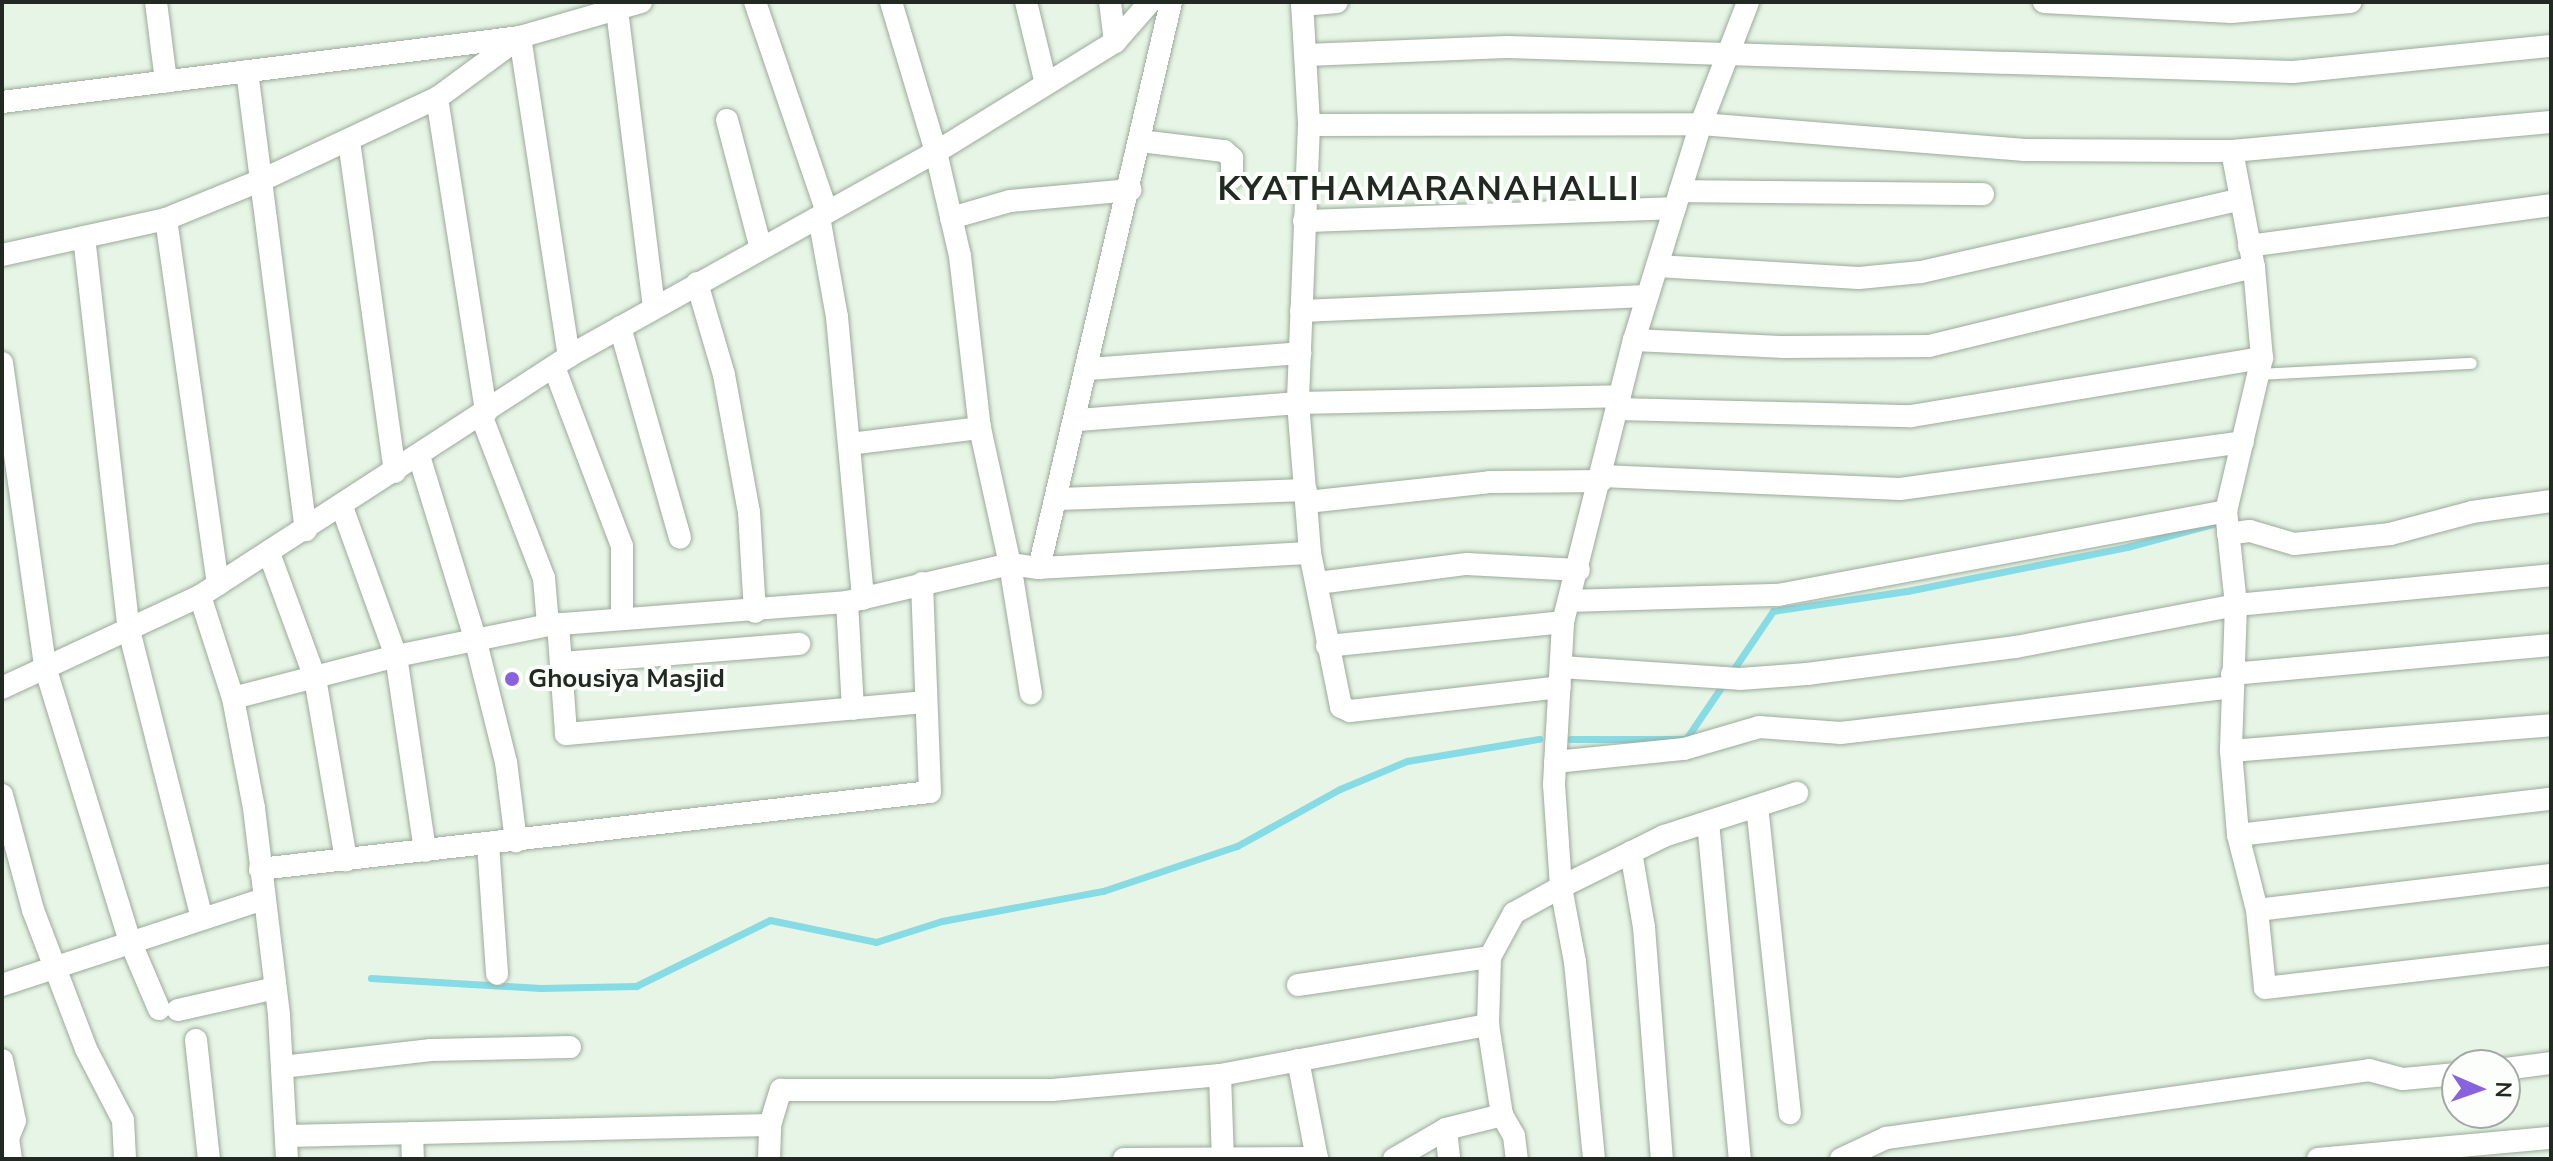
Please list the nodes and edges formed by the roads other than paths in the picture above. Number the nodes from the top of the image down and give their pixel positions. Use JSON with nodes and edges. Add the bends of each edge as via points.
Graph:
{"nodes":[{"id":1,"x":156,"y":2,"type":"edge"},
{"id":2,"x":641,"y":2,"type":"edge"},
{"id":3,"x":755,"y":2,"type":"edge"},
{"id":4,"x":891,"y":2,"type":"edge"},
{"id":5,"x":1026,"y":2,"type":"edge"},
{"id":6,"x":1110,"y":2,"type":"edge"},
{"id":7,"x":1150,"y":2,"type":"edge"},
{"id":8,"x":1171,"y":2,"type":"edge"},
{"id":9,"x":1337,"y":2,"type":"edge"},
{"id":10,"x":1748,"y":2,"type":"edge"},
{"id":11,"x":2044,"y":2,"type":"edge"},
{"id":12,"x":2351,"y":2,"type":"edge"},
{"id":13,"x":1302,"y":3,"type":"edge"},
{"id":14,"x":616,"y":6,"type":"edge"},
{"id":15,"x":520,"y":37,"type":"junction"},
{"id":16,"x":1115,"y":42,"type":"junction"},
{"id":17,"x":2551,"y":46,"type":"edge"},
{"id":18,"x":1726,"y":52,"type":"junction"},
{"id":19,"x":1306,"y":55,"type":"junction"},
{"id":20,"x":247,"y":71,"type":"junction"},
{"id":21,"x":166,"y":81,"type":"junction"},
{"id":22,"x":1046,"y":84,"type":"junction"},
{"id":23,"x":437,"y":98,"type":"junction"},
{"id":24,"x":2,"y":102,"type":"edge"},
{"id":25,"x":727,"y":120,"type":"dead end"},
{"id":26,"x":2551,"y":122,"type":"edge"},
{"id":27,"x":1701,"y":124,"type":"junction"},
{"id":28,"x":1309,"y":125,"type":"junction"},
{"id":29,"x":349,"y":141,"type":"junction"},
{"id":30,"x":1140,"y":141,"type":"junction"},
{"id":31,"x":2232,"y":151,"type":"junction"},
{"id":32,"x":936,"y":152,"type":"junction"},
{"id":33,"x":1232,"y":178,"type":"dead end"},
{"id":34,"x":264,"y":179,"type":"junction"},
{"id":35,"x":1130,"y":190,"type":"junction"},
{"id":36,"x":1983,"y":194,"type":"dead end"},
{"id":37,"x":1677,"y":199,"type":"junction"},
{"id":38,"x":2239,"y":200,"type":"junction"},
{"id":39,"x":2551,"y":205,"type":"edge"},
{"id":40,"x":823,"y":214,"type":"junction"},
{"id":41,"x":951,"y":218,"type":"junction"},
{"id":42,"x":166,"y":219,"type":"junction"},
{"id":43,"x":1304,"y":221,"type":"junction"},
{"id":44,"x":84,"y":237,"type":"junction"},
{"id":45,"x":761,"y":249,"type":"junction"},
{"id":46,"x":2,"y":255,"type":"edge"},
{"id":47,"x":2251,"y":257,"type":"junction"},
{"id":48,"x":1657,"y":266,"type":"junction"},
{"id":49,"x":697,"y":283,"type":"junction"},
{"id":50,"x":1647,"y":296,"type":"junction"},
{"id":51,"x":654,"y":307,"type":"junction"},
{"id":52,"x":1301,"y":311,"type":"junction"},
{"id":53,"x":620,"y":327,"type":"junction"},
{"id":54,"x":1634,"y":340,"type":"junction"},
{"id":55,"x":1300,"y":353,"type":"junction"},
{"id":56,"x":561,"y":362,"type":"junction"},
{"id":57,"x":2,"y":363,"type":"edge"},
{"id":58,"x":2471,"y":363,"type":"dead end"},
{"id":59,"x":2261,"y":366,"type":"junction"},
{"id":60,"x":1089,"y":369,"type":"junction"},
{"id":61,"x":1298,"y":403,"type":"junction"},
{"id":62,"x":1619,"y":403,"type":"junction"},
{"id":63,"x":484,"y":413,"type":"junction"},
{"id":64,"x":1078,"y":420,"type":"junction"},
{"id":65,"x":980,"y":428,"type":"junction"},
{"id":66,"x":2243,"y":442,"type":"junction"},
{"id":67,"x":849,"y":444,"type":"junction"},
{"id":68,"x":419,"y":456,"type":"junction"},
{"id":69,"x":395,"y":472,"type":"junction"},
{"id":70,"x":1601,"y":478,"type":"junction"},
{"id":71,"x":1306,"y":496,"type":"junction"},
{"id":72,"x":1059,"y":499,"type":"junction"},
{"id":73,"x":2551,"y":501,"type":"edge"},
{"id":74,"x":342,"y":507,"type":"junction"},
{"id":75,"x":2226,"y":511,"type":"junction"},
{"id":76,"x":306,"y":530,"type":"junction"},
{"id":77,"x":2228,"y":534,"type":"junction"},
{"id":78,"x":680,"y":538,"type":"dead end"},
{"id":79,"x":269,"y":553,"type":"junction"},
{"id":80,"x":1310,"y":553,"type":"junction"},
{"id":81,"x":1010,"y":564,"type":"junction"},
{"id":82,"x":1039,"y":568,"type":"junction"},
{"id":83,"x":1579,"y":570,"type":"junction"},
{"id":84,"x":2551,"y":575,"type":"edge"},
{"id":85,"x":922,"y":583,"type":"junction"},
{"id":86,"x":1318,"y":583,"type":"junction"},
{"id":87,"x":209,"y":590,"type":"junction"},
{"id":88,"x":855,"y":600,"type":"junction"},
{"id":89,"x":2236,"y":605,"type":"junction"},
{"id":90,"x":755,"y":612,"type":"junction"},
{"id":91,"x":1567,"y":612,"type":"junction"},
{"id":92,"x":622,"y":617,"type":"junction"},
{"id":93,"x":553,"y":624,"type":"junction"},
{"id":94,"x":129,"y":630,"type":"junction"},
{"id":95,"x":475,"y":638,"type":"junction"},
{"id":96,"x":799,"y":644,"type":"dead end"},
{"id":97,"x":2551,"y":645,"type":"edge"},
{"id":98,"x":1327,"y":646,"type":"junction"},
{"id":99,"x":396,"y":656,"type":"junction"},
{"id":100,"x":561,"y":663,"type":"junction"},
{"id":101,"x":45,"y":667,"type":"junction"},
{"id":102,"x":1560,"y":677,"type":"junction"},
{"id":103,"x":315,"y":678,"type":"junction"},
{"id":104,"x":2232,"y":680,"type":"junction"},
{"id":105,"x":2,"y":688,"type":"edge"},
{"id":106,"x":1031,"y":693,"type":"dead end"},
{"id":107,"x":233,"y":698,"type":"junction"},
{"id":108,"x":926,"y":702,"type":"junction"},
{"id":109,"x":853,"y":709,"type":"junction"},
{"id":110,"x":2551,"y":725,"type":"edge"},
{"id":111,"x":2231,"y":751,"type":"junction"},
{"id":112,"x":1555,"y":762,"type":"junction"},
{"id":113,"x":1797,"y":793,"type":"dead end"},
{"id":114,"x":2,"y":795,"type":"edge"},
{"id":115,"x":2551,"y":799,"type":"edge"},
{"id":116,"x":1757,"y":806,"type":"junction"},
{"id":117,"x":1708,"y":822,"type":"junction"},
{"id":118,"x":2238,"y":835,"type":"junction"},
{"id":119,"x":516,"y":841,"type":"junction"},
{"id":120,"x":488,"y":844,"type":"junction"},
{"id":121,"x":425,"y":851,"type":"junction"},
{"id":122,"x":1631,"y":852,"type":"junction"},
{"id":123,"x":346,"y":860,"type":"junction"},
{"id":124,"x":260,"y":869,"type":"junction"},
{"id":125,"x":2551,"y":875,"type":"edge"},
{"id":126,"x":1561,"y":887,"type":"junction"},
{"id":127,"x":263,"y":899,"type":"junction"},
{"id":128,"x":2257,"y":910,"type":"junction"},
{"id":129,"x":202,"y":918,"type":"junction"},
{"id":130,"x":130,"y":941,"type":"junction"},
{"id":131,"x":2551,"y":955,"type":"edge"},
{"id":132,"x":1490,"y":957,"type":"junction"},
{"id":133,"x":54,"y":965,"type":"junction"},
{"id":134,"x":497,"y":974,"type":"dead end"},
{"id":135,"x":2,"y":985,"type":"edge"},
{"id":136,"x":1298,"y":985,"type":"dead end"},
{"id":137,"x":276,"y":988,"type":"junction"},
{"id":138,"x":1488,"y":1025,"type":"junction"},
{"id":139,"x":196,"y":1040,"type":"dead end"},
{"id":140,"x":570,"y":1047,"type":"dead end"},
{"id":141,"x":2,"y":1060,"type":"edge"},
{"id":142,"x":1298,"y":1060,"type":"junction"},
{"id":143,"x":2551,"y":1063,"type":"edge"},
{"id":144,"x":282,"y":1067,"type":"junction"},
{"id":145,"x":2521,"y":1067,"type":"edge"},
{"id":146,"x":1220,"y":1075,"type":"junction"},
{"id":147,"x":2441,"y":1075,"type":"edge"},
{"id":148,"x":5,"y":1083,"type":"edge"},
{"id":149,"x":1790,"y":1113,"type":"dead end"},
{"id":150,"x":1502,"y":1115,"type":"junction"},
{"id":151,"x":770,"y":1125,"type":"junction"},
{"id":152,"x":1446,"y":1129,"type":"junction"},
{"id":153,"x":412,"y":1133,"type":"junction"},
{"id":154,"x":286,"y":1136,"type":"junction"},
{"id":155,"x":2551,"y":1138,"type":"edge"},
{"id":156,"x":1223,"y":1158,"type":"edge"},
{"id":157,"x":1317,"y":1158,"type":"edge"},
{"id":158,"x":11,"y":1159,"type":"edge"},
{"id":159,"x":125,"y":1159,"type":"edge"},
{"id":160,"x":209,"y":1159,"type":"edge"},
{"id":161,"x":287,"y":1159,"type":"edge"},
{"id":162,"x":413,"y":1159,"type":"edge"},
{"id":163,"x":769,"y":1159,"type":"edge"},
{"id":164,"x":1124,"y":1159,"type":"edge"},
{"id":165,"x":1394,"y":1159,"type":"edge"},
{"id":166,"x":1449,"y":1159,"type":"edge"},
{"id":167,"x":1517,"y":1159,"type":"edge"},
{"id":168,"x":1594,"y":1159,"type":"edge"},
{"id":169,"x":1662,"y":1159,"type":"edge"},
{"id":170,"x":1740,"y":1159,"type":"edge"},
{"id":171,"x":1841,"y":1159,"type":"edge"},
{"id":172,"x":2318,"y":1159,"type":"edge"}],
"edges":[{"from":1,"to":21,"type":"street"},
{"from":2,"to":14,"type":"street"},
{"from":3,"to":40,"type":"street"},
{"from":4,"to":32,"type":"street"},
{"from":5,"to":22,"type":"street"},
{"from":6,"to":16,"type":"street"},
{"from":7,"to":16,"type":"street"},
{"from":8,"to":30,"type":"street"},
{"from":9,"to":13,"type":"street"},
{"from":10,"to":18,"type":"street"},
{"from":11,"to":12,"type":"street","via":[[2231,12]]},
{"from":13,"to":19,"type":"street"},
{"from":14,"to":15,"type":"street"},
{"from":14,"to":51,"type":"street"},
{"from":15,"to":20,"type":"street"},
{"from":15,"to":23,"type":"street"},
{"from":15,"to":56,"type":"street"},
{"from":16,"to":22,"type":"street"},
{"from":17,"to":18,"type":"street","via":[[2293,72]]},
{"from":18,"to":19,"type":"street","via":[[1507,47]]},
{"from":18,"to":27,"type":"street"},
{"from":19,"to":28,"type":"street"},
{"from":20,"to":21,"type":"street"},
{"from":20,"to":34,"type":"street"},
{"from":21,"to":24,"type":"street"},
{"from":22,"to":32,"type":"street"},
{"from":23,"to":29,"type":"street"},
{"from":23,"to":63,"type":"street"},
{"from":25,"to":45,"type":"street"},
{"from":26,"to":31,"type":"street"},
{"from":27,"to":28,"type":"street"},
{"from":27,"to":31,"type":"street","via":[[2025,150]]},
{"from":27,"to":37,"type":"street"},
{"from":28,"to":43,"type":"street"},
{"from":29,"to":34,"type":"street"},
{"from":29,"to":69,"type":"street"},
{"from":30,"to":33,"type":"street","via":[[1227,152]]},
{"from":30,"to":35,"type":"street"},
{"from":31,"to":38,"type":"street"},
{"from":32,"to":40,"type":"street"},
{"from":32,"to":41,"type":"street"},
{"from":34,"to":42,"type":"street"},
{"from":34,"to":76,"type":"street"},
{"from":35,"to":41,"type":"street","via":[[1010,201]]},
{"from":35,"to":60,"type":"street"},
{"from":36,"to":37,"type":"street"},
{"from":37,"to":43,"type":"street"},
{"from":37,"to":48,"type":"street"},
{"from":38,"to":47,"type":"street"},
{"from":38,"to":48,"type":"street","via":[[1921,272],[1859,278]]},
{"from":39,"to":47,"type":"street"},
{"from":40,"to":45,"type":"street"},
{"from":40,"to":67,"type":"street"},
{"from":41,"to":65,"type":"street"},
{"from":42,"to":44,"type":"street"},
{"from":42,"to":87,"type":"street"},
{"from":43,"to":52,"type":"street"},
{"from":44,"to":46,"type":"street"},
{"from":44,"to":94,"type":"street"},
{"from":45,"to":49,"type":"street"},
{"from":47,"to":54,"type":"street","via":[[1929,346]]},
{"from":47,"to":59,"type":"street"},
{"from":48,"to":50,"type":"street"},
{"from":49,"to":51,"type":"street"},
{"from":49,"to":90,"type":"street","via":[[724,375],[749,512]]},
{"from":50,"to":52,"type":"street"},
{"from":50,"to":54,"type":"street"},
{"from":51,"to":53,"type":"street"},
{"from":52,"to":55,"type":"street"},
{"from":53,"to":56,"type":"street"},
{"from":53,"to":78,"type":"street"},
{"from":54,"to":62,"type":"street"},
{"from":55,"to":60,"type":"street"},
{"from":55,"to":61,"type":"street"},
{"from":56,"to":63,"type":"street"},
{"from":56,"to":92,"type":"street","via":[[622,546]]},
{"from":57,"to":101,"type":"street"},
{"from":58,"to":59,"type":"lane"},
{"from":59,"to":62,"type":"street","via":[[1911,416]]},
{"from":59,"to":66,"type":"street"},
{"from":60,"to":64,"type":"street"},
{"from":61,"to":62,"type":"street"},
{"from":61,"to":64,"type":"street"},
{"from":61,"to":71,"type":"street"},
{"from":62,"to":70,"type":"street"},
{"from":63,"to":68,"type":"street"},
{"from":63,"to":93,"type":"street","via":[[544,578]]},
{"from":64,"to":72,"type":"street"},
{"from":65,"to":67,"type":"street"},
{"from":65,"to":81,"type":"street"},
{"from":66,"to":70,"type":"street","via":[[1900,489]]},
{"from":66,"to":75,"type":"street"},
{"from":67,"to":88,"type":"street"},
{"from":68,"to":69,"type":"street"},
{"from":68,"to":95,"type":"street"},
{"from":69,"to":74,"type":"street"},
{"from":70,"to":71,"type":"street"},
{"from":70,"to":83,"type":"street"},
{"from":71,"to":72,"type":"street"},
{"from":71,"to":80,"type":"street"},
{"from":72,"to":82,"type":"street"},
{"from":73,"to":77,"type":"street","via":[[2472,512],[2390,534],[2294,544],[2250,531]]},
{"from":74,"to":76,"type":"street"},
{"from":74,"to":99,"type":"street"},
{"from":75,"to":77,"type":"street"},
{"from":75,"to":91,"type":"street","via":[[1778,595]]},
{"from":76,"to":79,"type":"street"},
{"from":77,"to":89,"type":"street"},
{"from":79,"to":87,"type":"street"},
{"from":79,"to":103,"type":"street"},
{"from":80,"to":82,"type":"street"},
{"from":80,"to":86,"type":"street"},
{"from":81,"to":82,"type":"street"},
{"from":81,"to":85,"type":"street"},
{"from":81,"to":106,"type":"street"},
{"from":83,"to":86,"type":"street","via":[[1467,564]]},
{"from":83,"to":91,"type":"street"},
{"from":84,"to":89,"type":"street"},
{"from":85,"to":88,"type":"street"},
{"from":85,"to":108,"type":"street"},
{"from":86,"to":98,"type":"street"},
{"from":87,"to":94,"type":"street"},
{"from":87,"to":107,"type":"street"},
{"from":88,"to":90,"type":"street"},
{"from":88,"to":109,"type":"street"},
{"from":89,"to":102,"type":"street","via":[[2016,647],[1740,679]]},
{"from":89,"to":104,"type":"street"},
{"from":90,"to":92,"type":"street"},
{"from":91,"to":98,"type":"street"},
{"from":91,"to":102,"type":"street"},
{"from":92,"to":93,"type":"street"},
{"from":93,"to":95,"type":"street"},
{"from":93,"to":100,"type":"street"},
{"from":94,"to":101,"type":"street"},
{"from":94,"to":129,"type":"street"},
{"from":95,"to":99,"type":"street"},
{"from":95,"to":119,"type":"street","via":[[506,762]]},
{"from":96,"to":100,"type":"street"},
{"from":97,"to":104,"type":"street"},
{"from":98,"to":102,"type":"street","via":[[1344,711]]},
{"from":99,"to":103,"type":"street"},
{"from":99,"to":121,"type":"street"},
{"from":100,"to":109,"type":"street","via":[[566,734]]},
{"from":101,"to":105,"type":"street"},
{"from":101,"to":130,"type":"street"},
{"from":102,"to":112,"type":"street"},
{"from":103,"to":107,"type":"street"},
{"from":103,"to":123,"type":"street"},
{"from":104,"to":111,"type":"street"},
{"from":104,"to":112,"type":"street","via":[[1841,733],[1759,727],[1684,749]]},
{"from":107,"to":124,"type":"street"},
{"from":108,"to":109,"type":"street"},
{"from":108,"to":119,"type":"street","via":[[930,792]]},
{"from":110,"to":111,"type":"street"},
{"from":111,"to":118,"type":"street"},
{"from":112,"to":126,"type":"street"},
{"from":113,"to":116,"type":"street"},
{"from":114,"to":133,"type":"street"},
{"from":115,"to":118,"type":"street"},
{"from":116,"to":117,"type":"street"},
{"from":116,"to":149,"type":"street"},
{"from":117,"to":122,"type":"street"},
{"from":117,"to":170,"type":"street"},
{"from":118,"to":128,"type":"street"},
{"from":119,"to":120,"type":"street"},
{"from":120,"to":121,"type":"street"},
{"from":120,"to":134,"type":"street"},
{"from":121,"to":123,"type":"street"},
{"from":122,"to":126,"type":"street"},
{"from":122,"to":169,"type":"street","via":[[1644,927]]},
{"from":123,"to":124,"type":"street"},
{"from":124,"to":127,"type":"street"},
{"from":125,"to":128,"type":"street"},
{"from":126,"to":132,"type":"street","via":[[1514,913]]},
{"from":126,"to":168,"type":"street","via":[[1575,962]]},
{"from":127,"to":129,"type":"street"},
{"from":127,"to":137,"type":"street"},
{"from":128,"to":131,"type":"street","via":[[2265,988]]},
{"from":129,"to":130,"type":"street"},
{"from":130,"to":133,"type":"street"},
{"from":130,"to":137,"type":"street","via":[[168,1010]]},
{"from":132,"to":136,"type":"street"},
{"from":132,"to":138,"type":"street"},
{"from":133,"to":135,"type":"street"},
{"from":133,"to":159,"type":"street","via":[[86,1049],[123,1120]]},
{"from":137,"to":144,"type":"street"},
{"from":138,"to":142,"type":"street"},
{"from":138,"to":150,"type":"street"},
{"from":139,"to":160,"type":"street"},
{"from":140,"to":144,"type":"street","via":[[431,1050]]},
{"from":141,"to":148,"type":"street"},
{"from":142,"to":146,"type":"street"},
{"from":142,"to":157,"type":"street"},
{"from":143,"to":145,"type":"street"},
{"from":144,"to":154,"type":"street"},
{"from":146,"to":151,"type":"street","via":[[1052,1090],[781,1090]]},
{"from":146,"to":156,"type":"street"},
{"from":147,"to":171,"type":"street","via":[[2403,1079],[2369,1070],[1886,1138]]},
{"from":148,"to":158,"type":"street","via":[[15,1121],[8,1138]]},
{"from":150,"to":152,"type":"street"},
{"from":150,"to":167,"type":"street","via":[[1514,1136]]},
{"from":151,"to":153,"type":"street"},
{"from":151,"to":163,"type":"street"},
{"from":152,"to":165,"type":"street"},
{"from":152,"to":166,"type":"street"},
{"from":153,"to":154,"type":"street"},
{"from":153,"to":162,"type":"street"},
{"from":154,"to":161,"type":"street"},
{"from":155,"to":172,"type":"street"},
{"from":156,"to":157,"type":"street"},
{"from":156,"to":164,"type":"street"}]}
